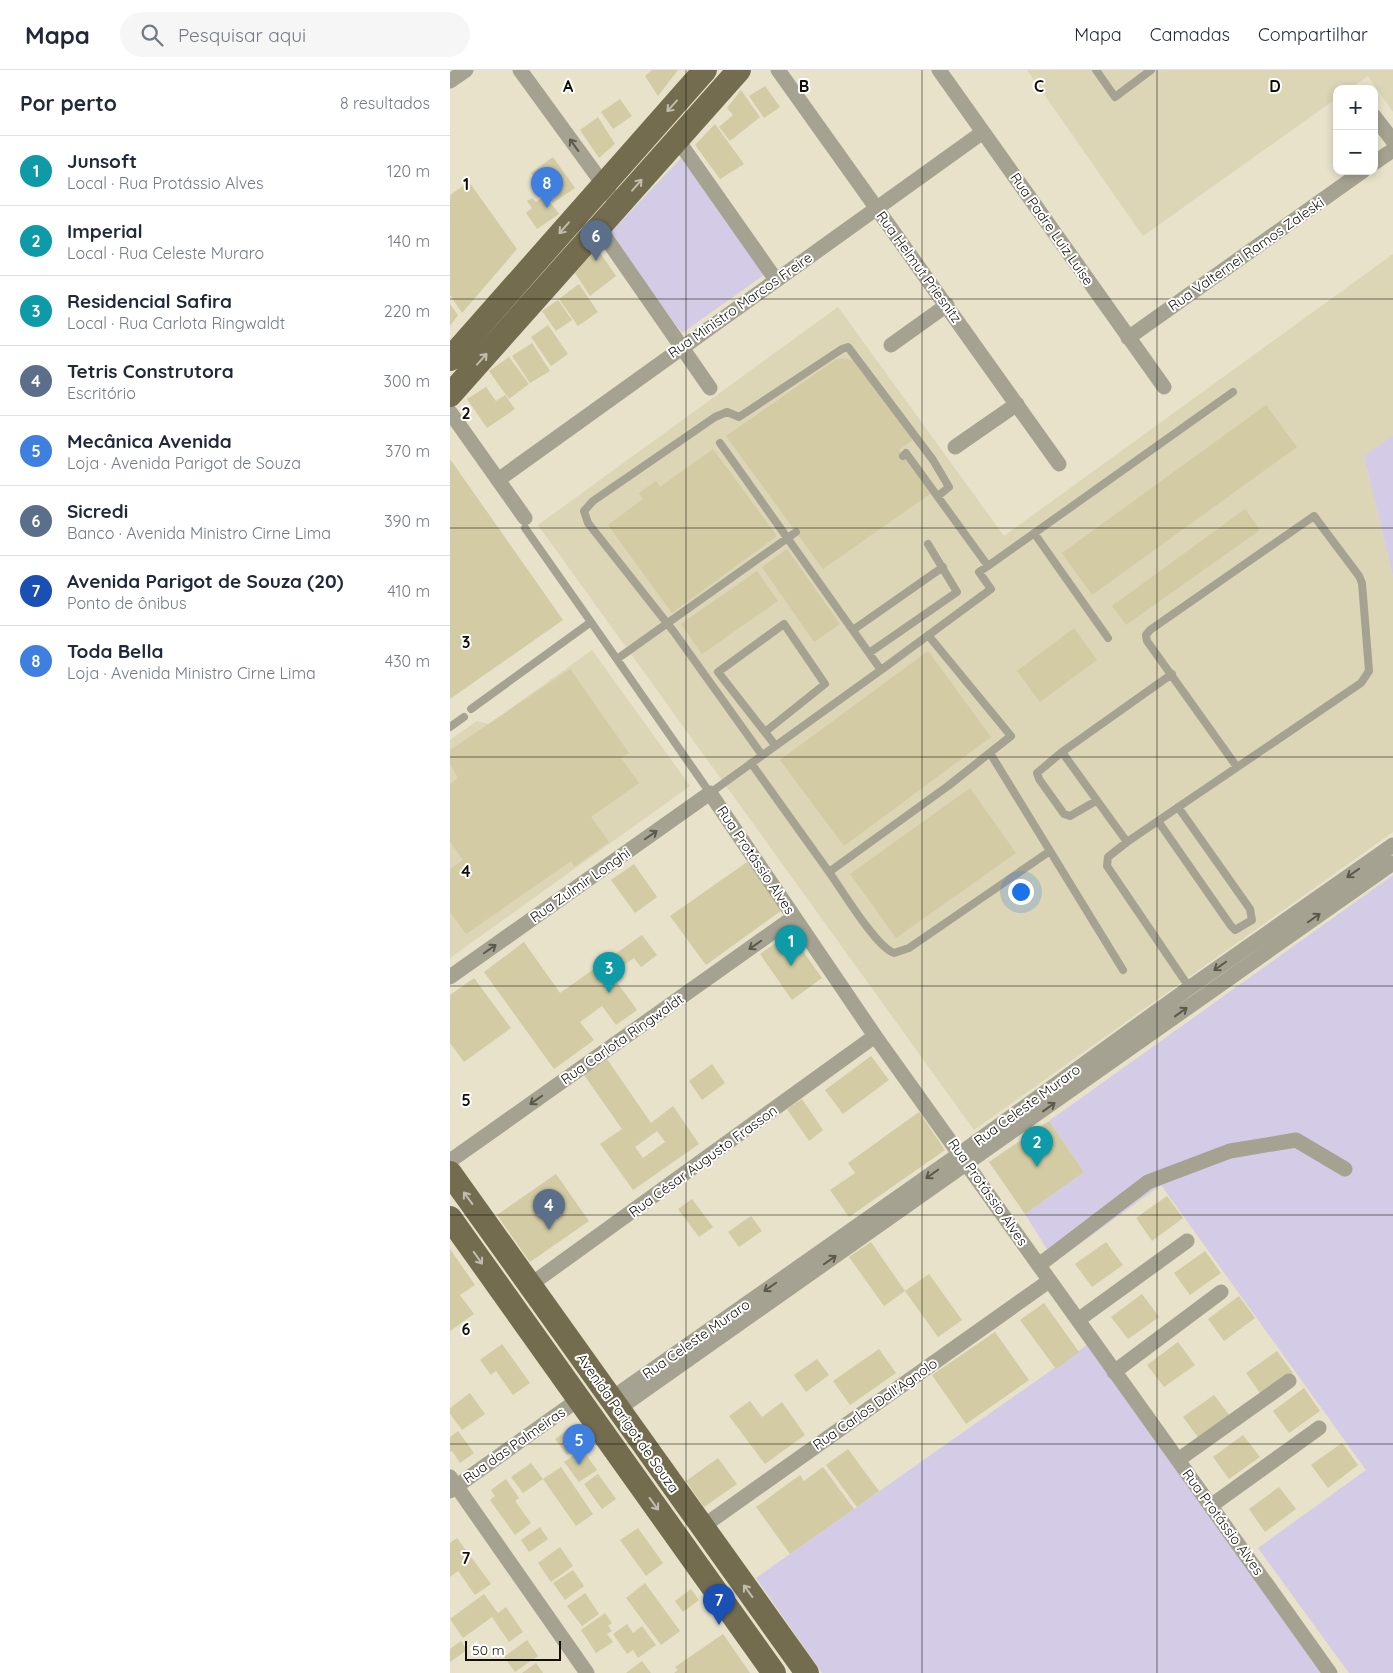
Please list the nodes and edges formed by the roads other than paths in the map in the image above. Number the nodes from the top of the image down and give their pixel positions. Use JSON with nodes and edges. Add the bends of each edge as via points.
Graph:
{"nodes":[{"id":1,"x":466,"y":70,"type":"edge"},
{"id":2,"x":520,"y":70,"type":"edge"},
{"id":3,"x":705,"y":70,"type":"edge"},
{"id":4,"x":739,"y":70,"type":"edge"},
{"id":5,"x":778,"y":70,"type":"edge"},
{"id":6,"x":939,"y":70,"type":"edge"},
{"id":7,"x":1096,"y":70,"type":"edge"},
{"id":8,"x":1151,"y":70,"type":"edge"},
{"id":9,"x":450,"y":81,"type":"edge"},
{"id":10,"x":1378,"y":121,"type":"edge"},
{"id":11,"x":984,"y":132,"type":"junction"},
{"id":12,"x":677,"y":138,"type":"junction"},
{"id":13,"x":1393,"y":141,"type":"edge"},
{"id":14,"x":1393,"y":150,"type":"edge"},
{"id":15,"x":1378,"y":160,"type":"edge"},
{"id":16,"x":1357,"y":175,"type":"edge"},
{"id":17,"x":603,"y":184,"type":"junction"},
{"id":18,"x":618,"y":206,"type":"junction"},
{"id":19,"x":877,"y":208,"type":"junction"},
{"id":20,"x":599,"y":228,"type":"junction"},
{"id":21,"x":776,"y":280,"type":"junction"},
{"id":22,"x":947,"y":305,"type":"junction"},
{"id":23,"x":1128,"y":338,"type":"junction"},
{"id":24,"x":891,"y":345,"type":"dead end"},
{"id":25,"x":682,"y":347,"type":"junction"},
{"id":26,"x":450,"y":359,"type":"edge"},
{"id":27,"x":710,"y":388,"type":"dead end"},
{"id":28,"x":1164,"y":388,"type":"dead end"},
{"id":29,"x":1234,"y":392,"type":"dead end"},
{"id":30,"x":450,"y":395,"type":"edge"},
{"id":31,"x":1017,"y":404,"type":"junction"},
{"id":32,"x":450,"y":412,"type":"edge"},
{"id":33,"x":720,"y":442,"type":"dead end"},
{"id":34,"x":955,"y":447,"type":"dead end"},
{"id":35,"x":903,"y":456,"type":"dead end"},
{"id":36,"x":1059,"y":464,"type":"dead end"},
{"id":37,"x":498,"y":480,"type":"junction"},
{"id":38,"x":938,"y":496,"type":"junction"},
{"id":39,"x":525,"y":523,"type":"joint"},
{"id":40,"x":796,"y":532,"type":"dead end"},
{"id":41,"x":1034,"y":533,"type":"junction"},
{"id":42,"x":788,"y":539,"type":"junction"},
{"id":43,"x":928,"y":544,"type":"dead end"},
{"id":44,"x":988,"y":566,"type":"junction"},
{"id":45,"x":943,"y":567,"type":"junction"},
{"id":46,"x":591,"y":622,"type":"junction"},
{"id":47,"x":666,"y":623,"type":"junction"},
{"id":48,"x":853,"y":630,"type":"junction"},
{"id":49,"x":928,"y":635,"type":"junction"},
{"id":50,"x":1108,"y":638,"type":"dead end"},
{"id":51,"x":869,"y":653,"type":"junction"},
{"id":52,"x":617,"y":659,"type":"junction"},
{"id":53,"x":881,"y":670,"type":"junction"},
{"id":54,"x":1172,"y":674,"type":"junction"},
{"id":55,"x":471,"y":709,"type":"dead end"},
{"id":56,"x":464,"y":717,"type":"dead end"},
{"id":57,"x":450,"y":727,"type":"edge"},
{"id":58,"x":765,"y":732,"type":"junction"},
{"id":59,"x":775,"y":745,"type":"junction"},
{"id":60,"x":1062,"y":752,"type":"junction"},
{"id":61,"x":990,"y":754,"type":"junction"},
{"id":62,"x":762,"y":755,"type":"junction"},
{"id":63,"x":751,"y":763,"type":"junction"},
{"id":64,"x":1237,"y":767,"type":"junction"},
{"id":65,"x":710,"y":794,"type":"junction"},
{"id":66,"x":1096,"y":801,"type":"junction"},
{"id":67,"x":1178,"y":807,"type":"junction"},
{"id":68,"x":1158,"y":821,"type":"junction"},
{"id":69,"x":1126,"y":842,"type":"junction"},
{"id":70,"x":1393,"y":845,"type":"edge"},
{"id":71,"x":1050,"y":851,"type":"junction"},
{"id":72,"x":1393,"y":863,"type":"edge"},
{"id":73,"x":830,"y":872,"type":"junction"},
{"id":74,"x":794,"y":917,"type":"junction"},
{"id":75,"x":1123,"y":970,"type":"dead end"},
{"id":76,"x":450,"y":977,"type":"edge"},
{"id":77,"x":1194,"y":994,"type":"junction"},
{"id":78,"x":875,"y":1036,"type":"junction"},
{"id":79,"x":965,"y":1159,"type":"junction"},
{"id":80,"x":450,"y":1162,"type":"edge"},
{"id":81,"x":1345,"y":1169,"type":"dead end"},
{"id":82,"x":450,"y":1173,"type":"edge"},
{"id":83,"x":450,"y":1218,"type":"edge"},
{"id":84,"x":1187,"y":1241,"type":"dead end"},
{"id":85,"x":1039,"y":1265,"type":"junction"},
{"id":86,"x":1049,"y":1281,"type":"junction"},
{"id":87,"x":530,"y":1286,"type":"junction"},
{"id":88,"x":1221,"y":1292,"type":"dead end"},
{"id":89,"x":1078,"y":1320,"type":"junction"},
{"id":90,"x":532,"y":1333,"type":"junction"},
{"id":91,"x":1114,"y":1372,"type":"junction"},
{"id":92,"x":596,"y":1377,"type":"junction"},
{"id":93,"x":1289,"y":1381,"type":"dead end"},
{"id":94,"x":579,"y":1399,"type":"junction"},
{"id":95,"x":615,"y":1404,"type":"junction"},
{"id":96,"x":592,"y":1418,"type":"junction"},
{"id":97,"x":1319,"y":1428,"type":"dead end"},
{"id":98,"x":646,"y":1448,"type":"junction"},
{"id":99,"x":1178,"y":1460,"type":"junction"},
{"id":100,"x":452,"y":1485,"type":"edge"},
{"id":101,"x":1212,"y":1505,"type":"junction"},
{"id":102,"x":702,"y":1527,"type":"junction"},
{"id":103,"x":752,"y":1641,"type":"junction"},
{"id":104,"x":587,"y":1673,"type":"edge"},
{"id":105,"x":774,"y":1673,"type":"edge"},
{"id":106,"x":799,"y":1673,"type":"edge"},
{"id":107,"x":806,"y":1673,"type":"edge"},
{"id":108,"x":1330,"y":1673,"type":"edge"}],
"edges":[{"from":1,"to":9,"type":"street"},
{"from":17,"to":2,"type":"street","one_way":true},
{"from":3,"to":17,"type":"main road","one_way":true},
{"from":4,"to":12,"type":"main road"},
{"from":5,"to":19,"type":"street","name":"Rua Helmut Priesnitz"},
{"from":6,"to":11,"type":"street","name":"Rua Padre Luiz Luíse"},
{"from":7,"to":8,"type":"lane","via":[[1115,96]]},
{"from":10,"to":13,"type":"street"},
{"from":11,"to":19,"type":"street","name":"Rua Ministro Marcos Freire"},
{"from":11,"to":23,"type":"street","name":"Rua Padre Luiz Luíse"},
{"from":18,"to":12,"type":"main road","one_way":true},
{"from":12,"to":21,"type":"street"},
{"from":14,"to":15,"type":"street"},
{"from":16,"to":23,"type":"street","name":"Rua Valternei Ramos Zaleski"},
{"from":17,"to":18,"type":"street"},
{"from":17,"to":26,"type":"main road","one_way":true},
{"from":18,"to":20,"type":"main road"},
{"from":19,"to":21,"type":"street","name":"Rua Ministro Marcos Freire"},
{"from":19,"to":22,"type":"street","name":"Rua Helmut Priesnitz"},
{"from":20,"to":25,"type":"street"},
{"from":30,"to":20,"type":"main road","one_way":true},
{"from":21,"to":25,"type":"street","name":"Rua Ministro Marcos Freire"},
{"from":22,"to":24,"type":"street"},
{"from":22,"to":31,"type":"street","name":"Rua Helmut Priesnitz"},
{"from":23,"to":28,"type":"street","name":"Rua Padre Luiz Luíse"},
{"from":25,"to":27,"type":"street"},
{"from":25,"to":37,"type":"street","name":"Rua Ministro Marcos Freire"},
{"from":29,"to":41,"type":"lane"},
{"from":31,"to":34,"type":"street"},
{"from":31,"to":36,"type":"street","name":"Rua Helmut Priesnitz"},
{"from":32,"to":37,"type":"street"},
{"from":33,"to":42,"type":"lane"},
{"from":35,"to":38,"type":"lane","via":[[906,453]]},
{"from":37,"to":39,"type":"street"},
{"from":38,"to":44,"type":"lane"},
{"from":38,"to":47,"type":"lane","via":[[950,487],[933,460],[850,348],[842,349],[739,417],[727,412],[716,418],[584,511],[588,522]]},
{"from":39,"to":46,"type":"lane","name":"Rua Protássio Alves"},
{"from":40,"to":42,"type":"lane"},
{"from":41,"to":44,"type":"lane"},
{"from":41,"to":50,"type":"lane"},
{"from":42,"to":47,"type":"lane"},
{"from":42,"to":48,"type":"lane"},
{"from":43,"to":45,"type":"lane"},
{"from":44,"to":49,"type":"lane","via":[[979,572],[991,589]]},
{"from":45,"to":48,"type":"lane"},
{"from":45,"to":51,"type":"lane","via":[[958,592]]},
{"from":46,"to":52,"type":"lane","name":"Rua Protássio Alves"},
{"from":46,"to":55,"type":"lane"},
{"from":47,"to":52,"type":"lane"},
{"from":47,"to":62,"type":"lane"},
{"from":48,"to":51,"type":"lane"},
{"from":49,"to":53,"type":"lane"},
{"from":49,"to":61,"type":"lane","via":[[1011,736]]},
{"from":51,"to":53,"type":"lane"},
{"from":52,"to":65,"type":"lane","name":"Rua Protássio Alves"},
{"from":53,"to":59,"type":"lane"},
{"from":54,"to":60,"type":"lane"},
{"from":54,"to":64,"type":"lane"},
{"from":54,"to":64,"type":"lane","via":[[1147,641],[1150,630],[1312,518],[1317,518],[1360,576],[1369,671],[1361,684]]},
{"from":56,"to":57,"type":"lane"},
{"from":58,"to":58,"type":"lane","via":[[718,672],[784,624],[826,684]]},
{"from":58,"to":59,"type":"lane"},
{"from":59,"to":62,"type":"lane"},
{"from":60,"to":66,"type":"lane"},
{"from":60,"to":66,"type":"lane","via":[[1040,769],[1037,773],[1039,779],[1064,814],[1070,816]]},
{"from":61,"to":71,"type":"lane"},
{"from":61,"to":73,"type":"lane"},
{"from":62,"to":63,"type":"lane"},
{"from":63,"to":65,"type":"lane"},
{"from":63,"to":73,"type":"lane"},
{"from":64,"to":67,"type":"lane"},
{"from":65,"to":74,"type":"street","name":"Rua Protássio Alves"},
{"from":76,"to":65,"type":"street","name":"Rua Zulmir Longhi","one_way":true},
{"from":66,"to":69,"type":"lane"},
{"from":67,"to":68,"type":"lane"},
{"from":67,"to":68,"type":"lane","via":[[1250,909],[1252,920],[1239,929],[1231,926]]},
{"from":68,"to":69,"type":"lane"},
{"from":69,"to":77,"type":"lane","via":[[1108,857],[1107,866]]},
{"from":70,"to":77,"type":"street","name":"Rua Celeste Muraro","one_way":true},
{"from":71,"to":73,"type":"lane","via":[[909,948],[894,953],[884,948],[874,936]]},
{"from":71,"to":75,"type":"lane"},
{"from":77,"to":72,"type":"street","name":"Rua Celeste Muraro","one_way":true},
{"from":74,"to":78,"type":"street","name":"Rua Protássio Alves"},
{"from":74,"to":80,"type":"street","name":"Rua Carlota Ringwaldt","one_way":true},
{"from":77,"to":79,"type":"street","name":"Rua Celeste Muraro"},
{"from":78,"to":79,"type":"street","name":"Rua Protássio Alves"},
{"from":78,"to":87,"type":"street","name":"Rua César Augusto Frasson"},
{"from":79,"to":85,"type":"street","name":"Rua Protássio Alves"},
{"from":79,"to":95,"type":"street","name":"Rua Celeste Muraro"},
{"from":81,"to":85,"type":"street","via":[[1296,1140],[1230,1151],[1148,1182]]},
{"from":87,"to":82,"type":"main road","name":"Avenida Parigot de Souza","one_way":true},
{"from":83,"to":90,"type":"main road","name":"Avenida Parigot de Souza","one_way":true},
{"from":84,"to":89,"type":"street"},
{"from":85,"to":86,"type":"street","name":"Rua Protássio Alves"},
{"from":86,"to":89,"type":"street","name":"Rua Protássio Alves"},
{"from":86,"to":102,"type":"street","name":"Rua Carlos Dall'Agnolo"},
{"from":87,"to":92,"type":"main road","name":"Avenida Parigot de Souza"},
{"from":88,"to":91,"type":"street"},
{"from":89,"to":91,"type":"street","name":"Rua Protássio Alves"},
{"from":90,"to":92,"type":"main road","via":[[535,1322],[546,1322],[573,1358]]},
{"from":90,"to":94,"type":"main road","name":"Avenida Parigot de Souza"},
{"from":91,"to":99,"type":"street","name":"Rua Protássio Alves"},
{"from":92,"to":95,"type":"main road","name":"Avenida Parigot de Souza"},
{"from":93,"to":99,"type":"street"},
{"from":94,"to":96,"type":"main road","name":"Avenida Parigot de Souza"},
{"from":94,"to":100,"type":"street","name":"Rua das Palmeiras"},
{"from":95,"to":98,"type":"main road","name":"Avenida Parigot de Souza"},
{"from":96,"to":98,"type":"main road","via":[[612,1435],[639,1472],[644,1473],[650,1466]]},
{"from":96,"to":103,"type":"main road","name":"Avenida Parigot de Souza","one_way":true},
{"from":97,"to":101,"type":"street"},
{"from":98,"to":102,"type":"main road","name":"Avenida Parigot de Souza"},
{"from":99,"to":101,"type":"street","name":"Rua Protássio Alves"},
{"from":100,"to":104,"type":"street"},
{"from":101,"to":108,"type":"street","name":"Rua Protássio Alves"},
{"from":107,"to":102,"type":"main road","name":"Avenida Parigot de Souza","one_way":true},
{"from":103,"to":105,"type":"main road","name":"Avenida Parigot de Souza"},
{"from":103,"to":106,"type":"main road","via":[[752,1629],[756,1626],[764,1628]]}]}
